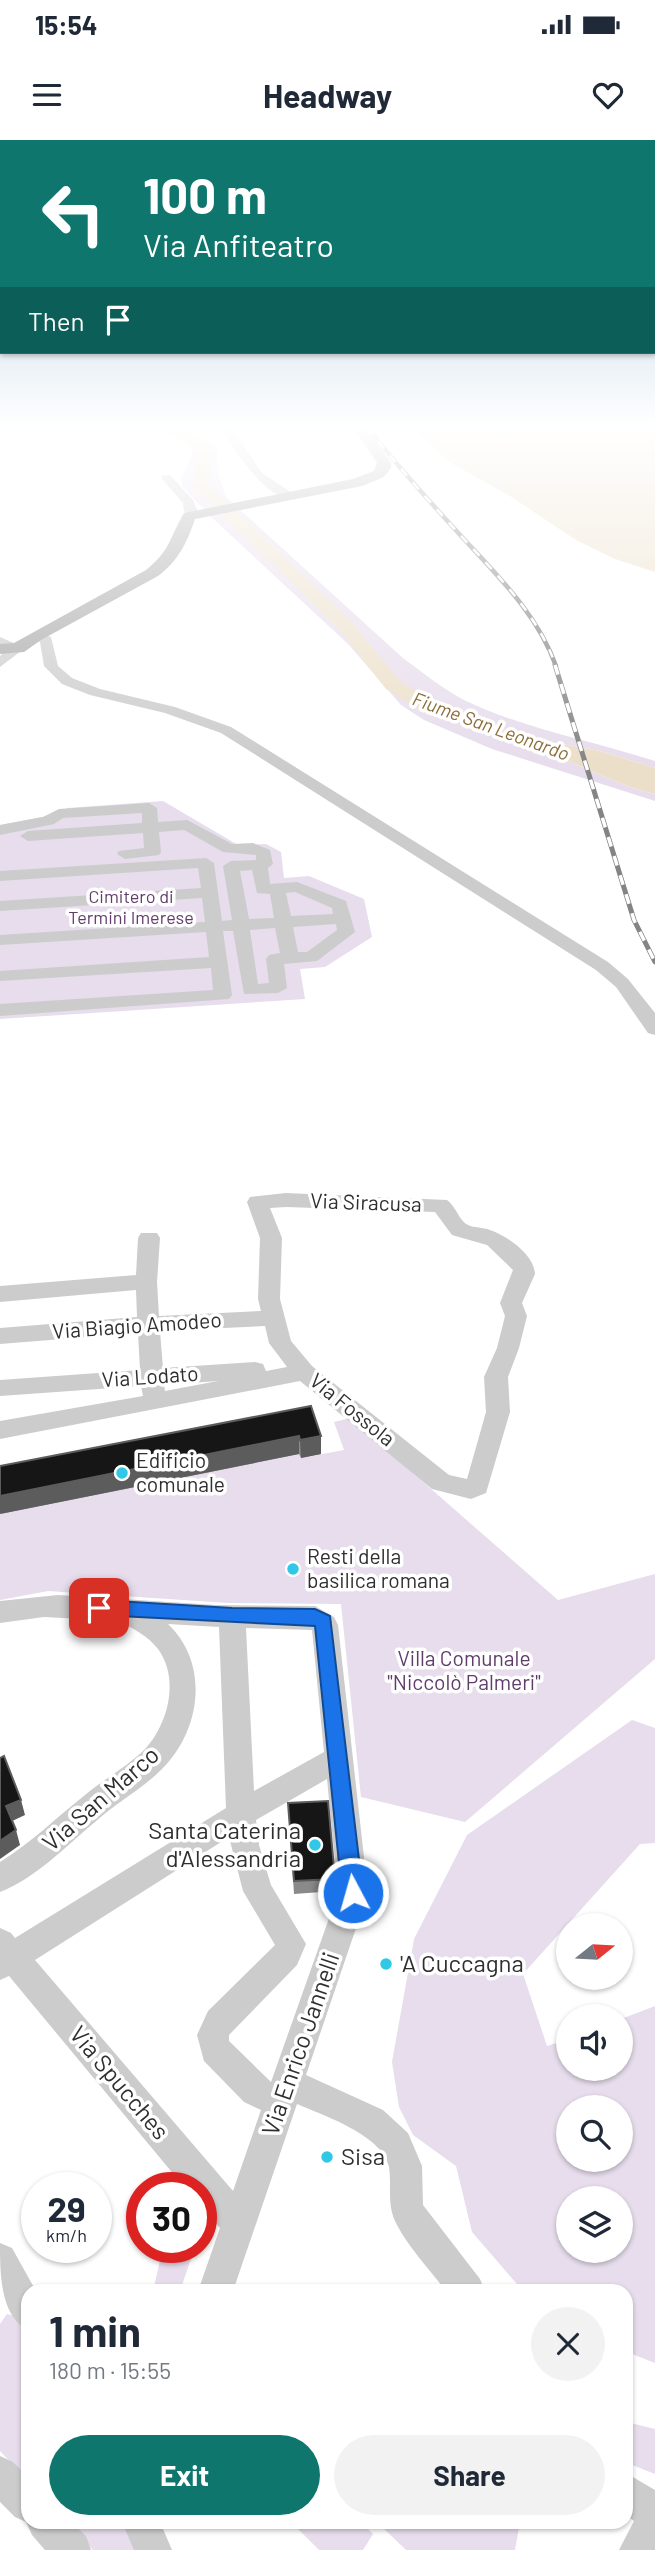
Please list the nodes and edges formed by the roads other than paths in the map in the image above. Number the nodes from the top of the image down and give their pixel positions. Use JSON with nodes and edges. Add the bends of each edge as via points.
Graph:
{"nodes":[{"id":1,"x":180,"y":539,"type":"edge"},
{"id":2,"x":35,"y":636,"type":"junction"},
{"id":3,"x":0,"y":640,"type":"edge"},
{"id":4,"x":18,"y":648,"type":"junction"},
{"id":5,"x":0,"y":649,"type":"edge"},
{"id":6,"x":0,"y":663,"type":"edge"},
{"id":7,"x":88,"y":812,"type":"junction"},
{"id":8,"x":157,"y":827,"type":"junction"},
{"id":9,"x":0,"y":830,"type":"edge"},
{"id":10,"x":35,"y":836,"type":"junction"},
{"id":11,"x":0,"y":838,"type":"edge"},
{"id":12,"x":90,"y":838,"type":"junction"},
{"id":13,"x":229,"y":849,"type":"junction"},
{"id":14,"x":0,"y":863,"type":"edge"},
{"id":15,"x":259,"y":865,"type":"junction"},
{"id":16,"x":146,"y":867,"type":"junction"},
{"id":17,"x":92,"y":870,"type":"junction"},
{"id":18,"x":35,"y":874,"type":"junction"},
{"id":19,"x":0,"y":876,"type":"edge"},
{"id":20,"x":277,"y":888,"type":"junction"},
{"id":21,"x":209,"y":892,"type":"junction"},
{"id":22,"x":149,"y":896,"type":"junction"},
{"id":23,"x":93,"y":900,"type":"junction"},
{"id":24,"x":35,"y":903,"type":"junction"},
{"id":25,"x":0,"y":906,"type":"edge"},
{"id":26,"x":344,"y":919,"type":"junction"},
{"id":27,"x":284,"y":922,"type":"junction"},
{"id":28,"x":241,"y":925,"type":"junction"},
{"id":29,"x":214,"y":926,"type":"junction"},
{"id":30,"x":153,"y":930,"type":"junction"},
{"id":31,"x":94,"y":934,"type":"junction"},
{"id":32,"x":0,"y":940,"type":"edge"},
{"id":33,"x":35,"y":956,"type":"junction"},
{"id":34,"x":290,"y":958,"type":"junction"},
{"id":35,"x":219,"y":962,"type":"junction"},
{"id":36,"x":157,"y":967,"type":"junction"},
{"id":37,"x":96,"y":970,"type":"junction"},
{"id":38,"x":0,"y":976,"type":"edge"},
{"id":39,"x":160,"y":1000,"type":"junction"},
{"id":40,"x":97,"y":1004,"type":"junction"},
{"id":41,"x":35,"y":1008,"type":"junction"},
{"id":42,"x":0,"y":1010,"type":"edge"},
{"id":43,"x":655,"y":1029,"type":"edge"},
{"id":44,"x":149,"y":1238,"type":"dead end"},
{"id":45,"x":146,"y":1282,"type":"junction"},
{"id":46,"x":0,"y":1294,"type":"edge"},
{"id":47,"x":516,"y":1315,"type":"joint"},
{"id":48,"x":274,"y":1318,"type":"junction"},
{"id":49,"x":148,"y":1324,"type":"junction"},
{"id":50,"x":0,"y":1336,"type":"edge"},
{"id":51,"x":303,"y":1370,"type":"junction"},
{"id":52,"x":152,"y":1377,"type":"junction"},
{"id":53,"x":0,"y":1388,"type":"edge"},
{"id":54,"x":155,"y":1402,"type":"junction"},
{"id":55,"x":0,"y":1430,"type":"edge"},
{"id":56,"x":116,"y":1610,"type":"junction"},
{"id":57,"x":0,"y":1612,"type":"edge"},
{"id":58,"x":232,"y":1616,"type":"junction"},
{"id":59,"x":340,"y":1758,"type":"junction"},
{"id":60,"x":240,"y":1814,"type":"junction"},
{"id":61,"x":0,"y":1878,"type":"edge"},
{"id":62,"x":4,"y":1955,"type":"edge"},
{"id":63,"x":284,"y":2093,"type":"junction"},
{"id":64,"x":238,"y":2224,"type":"junction"},
{"id":65,"x":0,"y":2261,"type":"edge"},
{"id":66,"x":217,"y":2284,"type":"edge"},
{"id":67,"x":463,"y":2284,"type":"edge"},
{"id":68,"x":21,"y":2299,"type":"edge"},
{"id":69,"x":0,"y":2475,"type":"edge"},
{"id":70,"x":21,"y":2497,"type":"edge"},
{"id":71,"x":633,"y":2497,"type":"edge"},
{"id":72,"x":655,"y":2512,"type":"edge"},
{"id":73,"x":655,"y":2523,"type":"edge"},
{"id":74,"x":52,"y":2529,"type":"edge"},
{"id":75,"x":144,"y":2529,"type":"edge"},
{"id":76,"x":158,"y":2529,"type":"edge"},
{"id":77,"x":72,"y":2550,"type":"edge"},
{"id":78,"x":153,"y":2550,"type":"edge"},
{"id":79,"x":159,"y":2550,"type":"edge"},
{"id":80,"x":638,"y":2550,"type":"edge"}],
"edges":[{"from":1,"to":2,"type":"main road","via":[[152,573]]},
{"from":2,"to":3,"type":"main road"},
{"from":2,"to":4,"type":"main road"},
{"from":2,"to":43,"type":"street","via":[[46,640],[48,661],[58,675],[95,691],[226,730],[530,920],[622,983]]},
{"from":3,"to":4,"type":"street"},
{"from":4,"to":5,"type":"main road"},
{"from":4,"to":6,"type":"street"},
{"from":7,"to":8,"type":"street","via":[[149,808]]},
{"from":7,"to":10,"type":"street","via":[[59,814]]},
{"from":7,"to":12,"type":"street"},
{"from":8,"to":12,"type":"street"},
{"from":8,"to":13,"type":"street","via":[[167,851]]},
{"from":8,"to":13,"type":"street","via":[[162,810]]},
{"from":8,"to":14,"type":"street","via":[[153,852]]},
{"from":9,"to":10,"type":"street"},
{"from":10,"to":11,"type":"street"},
{"from":10,"to":12,"type":"street"},
{"from":13,"to":15,"type":"street","via":[[253,848],[264,853],[265,864]]},
{"from":15,"to":20,"type":"street","via":[[263,889]]},
{"from":15,"to":28,"type":"street","via":[[231,866]]},
{"from":16,"to":17,"type":"street"},
{"from":16,"to":21,"type":"street","via":[[206,863]]},
{"from":16,"to":22,"type":"street"},
{"from":17,"to":18,"type":"street"},
{"from":17,"to":23,"type":"street"},
{"from":18,"to":19,"type":"street"},
{"from":18,"to":24,"type":"street"},
{"from":20,"to":26,"type":"street","via":[[297,887],[340,905]]},
{"from":20,"to":27,"type":"street"},
{"from":21,"to":22,"type":"street"},
{"from":21,"to":29,"type":"street"},
{"from":22,"to":23,"type":"street"},
{"from":22,"to":30,"type":"street"},
{"from":23,"to":24,"type":"street"},
{"from":23,"to":31,"type":"street"},
{"from":24,"to":25,"type":"street"},
{"from":24,"to":33,"type":"street"},
{"from":26,"to":27,"type":"street"},
{"from":26,"to":34,"type":"street","via":[[346,932],[312,957]]},
{"from":27,"to":28,"type":"street"},
{"from":27,"to":34,"type":"street"},
{"from":28,"to":29,"type":"street"},
{"from":28,"to":34,"type":"street","via":[[250,990],[278,988],[275,959]]},
{"from":29,"to":30,"type":"street"},
{"from":29,"to":35,"type":"street"},
{"from":30,"to":31,"type":"street"},
{"from":30,"to":36,"type":"street"},
{"from":31,"to":33,"type":"street"},
{"from":31,"to":37,"type":"street"},
{"from":32,"to":33,"type":"street"},
{"from":33,"to":37,"type":"street"},
{"from":33,"to":38,"type":"street"},
{"from":33,"to":41,"type":"street"},
{"from":35,"to":36,"type":"street"},
{"from":35,"to":39,"type":"street","via":[[223,995]]},
{"from":36,"to":37,"type":"street"},
{"from":36,"to":39,"type":"street"},
{"from":37,"to":40,"type":"street"},
{"from":39,"to":40,"type":"street"},
{"from":40,"to":41,"type":"street"},
{"from":41,"to":42,"type":"street"},
{"from":44,"to":45,"type":"street"},
{"from":45,"to":46,"type":"street"},
{"from":45,"to":49,"type":"street"},
{"from":47,"to":48,"type":"street","name":"Via Siracusa","via":[[511,1303],[524,1269],[490,1238],[461,1233],[440,1205],[286,1200],[257,1202],[271,1238],[269,1299]]},
{"from":47,"to":51,"type":"street","name":"Via Fossola","via":[[496,1377],[498,1412],[477,1486],[471,1490],[441,1482]]},
{"from":48,"to":49,"type":"street","name":"Via Biagio Amodeo"},
{"from":48,"to":51,"type":"street","via":[[280,1343]]},
{"from":49,"to":50,"type":"street","name":"Via Biagio Amodeo"},
{"from":49,"to":52,"type":"street"},
{"from":51,"to":52,"type":"street","name":"Via Lodato"},
{"from":51,"to":54,"type":"street","name":"Via Fossola"},
{"from":52,"to":53,"type":"street","name":"Via Lodato"},
{"from":52,"to":54,"type":"street"},
{"from":54,"to":55,"type":"street","name":"Via Fossola"},
{"from":56,"to":57,"type":"street","via":[[46,1604]]},
{"from":56,"to":58,"type":"street"},
{"from":56,"to":61,"type":"street","name":"Via San Marco","via":[[156,1628],[172,1648],[181,1668],[183,1689],[177,1723],[161,1750],[141,1769],[25,1864]]},
{"from":58,"to":59,"type":"street","name":"Via Enrico Jannelli","via":[[315,1617],[325,1625]]},
{"from":58,"to":60,"type":"street"},
{"from":59,"to":60,"type":"street"},
{"from":59,"to":63,"type":"street","name":"Via Enrico Jannelli","via":[[353,1893]]},
{"from":60,"to":62,"type":"street"},
{"from":60,"to":63,"type":"street","via":[[258,1891],[291,1948],[219,2022],[213,2043],[255,2091]]},
{"from":62,"to":64,"type":"street","name":"Via Spucches"},
{"from":63,"to":64,"type":"street","name":"Via Enrico Jannelli"},
{"from":63,"to":67,"type":"street","via":[[380,2125],[392,2137],[406,2168],[405,2200],[410,2214]]},
{"from":64,"to":66,"type":"street","name":"Via Enrico Jannelli"},
{"from":65,"to":68,"type":"street"},
{"from":69,"to":70,"type":"street"},
{"from":71,"to":72,"type":"street"},
{"from":73,"to":80,"type":"street"},
{"from":74,"to":77,"type":"street"},
{"from":75,"to":78,"type":"street"},
{"from":76,"to":79,"type":"street"}]}
